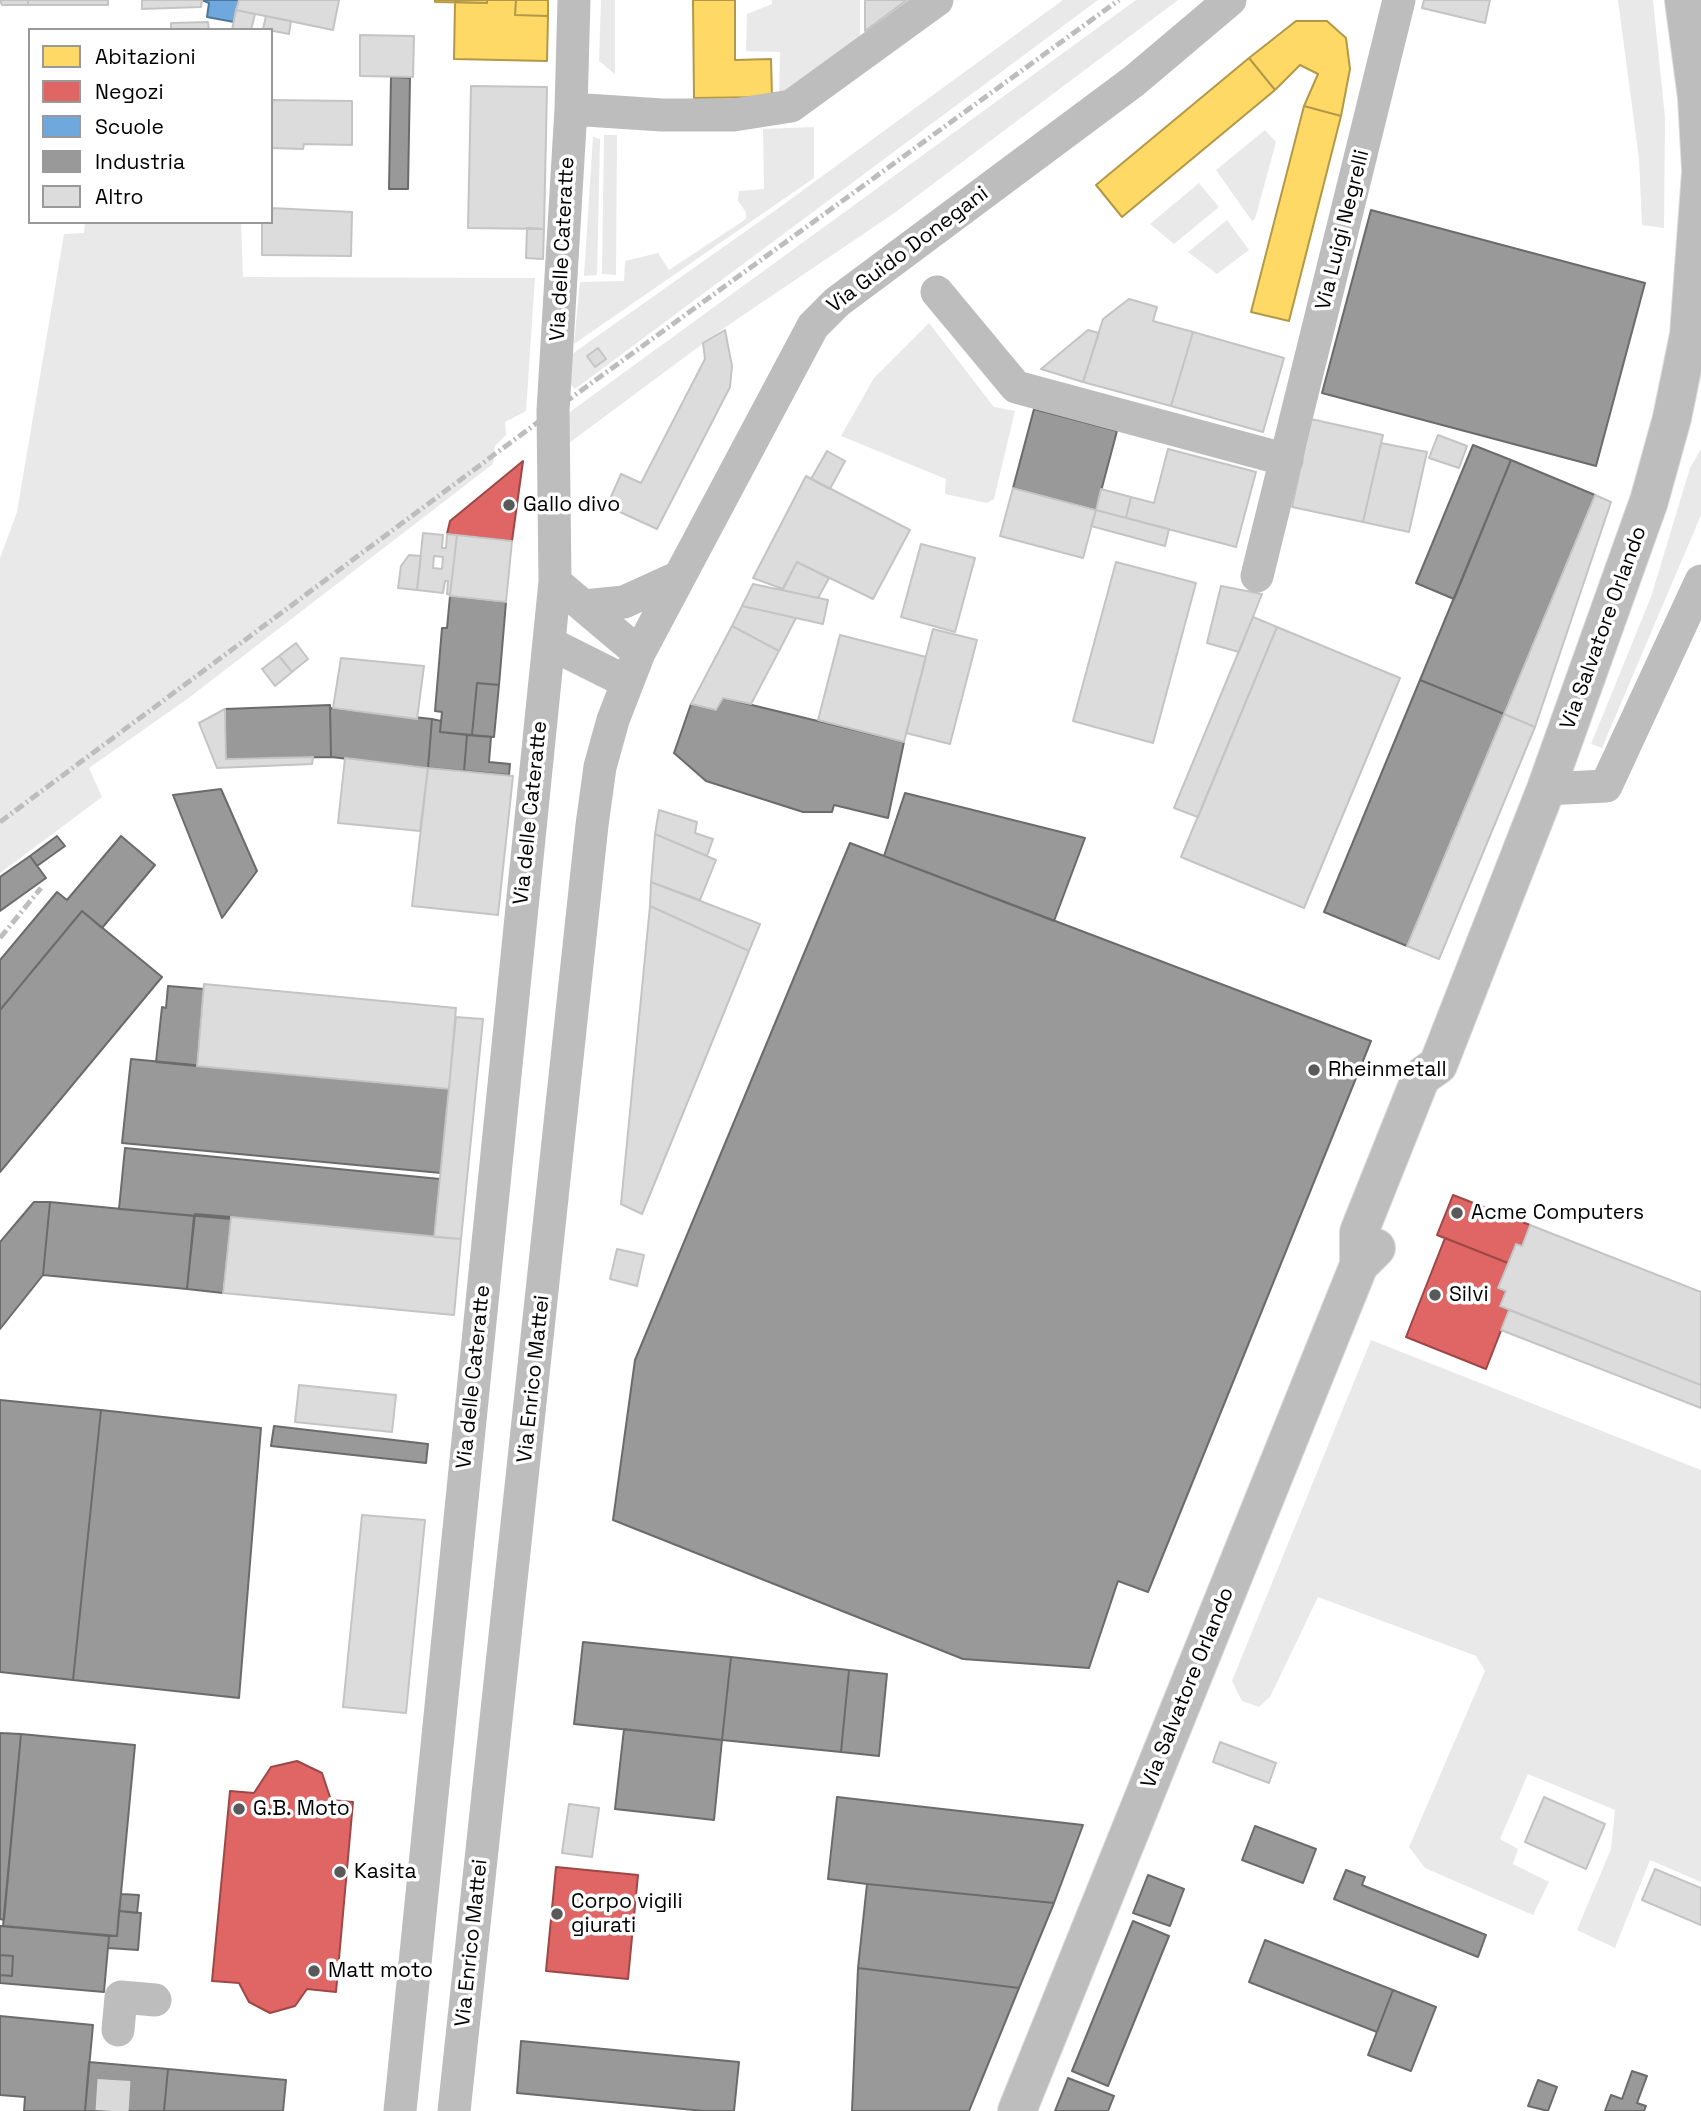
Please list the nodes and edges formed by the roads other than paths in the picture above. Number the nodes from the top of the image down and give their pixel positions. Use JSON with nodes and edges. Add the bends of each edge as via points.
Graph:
{"nodes":[{"id":1,"x":574,"y":0,"type":"edge"},
{"id":2,"x":937,"y":0,"type":"edge"},
{"id":3,"x":1230,"y":0,"type":"edge"},
{"id":4,"x":1399,"y":0,"type":"edge"},
{"id":5,"x":1684,"y":0,"type":"edge"},
{"id":6,"x":571,"y":109,"type":"junction"},
{"id":7,"x":1701,"y":171,"type":"edge"},
{"id":8,"x":937,"y":292,"type":"dead end"},
{"id":9,"x":1287,"y":460,"type":"junction"},
{"id":10,"x":1257,"y":576,"type":"dead end"},
{"id":11,"x":679,"y":577,"type":"junction"},
{"id":12,"x":1701,"y":581,"type":"edge"},
{"id":13,"x":555,"y":582,"type":"junction"},
{"id":14,"x":584,"y":606,"type":"junction"},
{"id":15,"x":549,"y":643,"type":"junction"},
{"id":16,"x":633,"y":667,"type":"junction"},
{"id":17,"x":1546,"y":789,"type":"junction"},
{"id":18,"x":155,"y":2000,"type":"dead end"},
{"id":19,"x":118,"y":2030,"type":"dead end"},
{"id":20,"x":400,"y":2111,"type":"edge"},
{"id":21,"x":454,"y":2111,"type":"edge"},
{"id":22,"x":1017,"y":2111,"type":"edge"}],
"edges":[{"from":1,"to":6,"type":"street","name":"Via delle Cateratte"},
{"from":2,"to":6,"type":"street","via":[[791,106],[734,115]]},
{"from":3,"to":11,"type":"street","name":"Via Guido Donegani","via":[[1134,81],[824,314],[807,336]]},
{"from":4,"to":9,"type":"street","name":"Via Luigi Negrelli"},
{"from":5,"to":7,"type":"main road","name":"Via Salvatore Orlando"},
{"from":6,"to":13,"type":"street","name":"Via delle Cateratte","via":[[553,411]]},
{"from":7,"to":17,"type":"main road","name":"Via Salvatore Orlando","via":[[1689,335],[1672,418],[1649,501]]},
{"from":8,"to":9,"type":"street","via":[[1016,387]]},
{"from":9,"to":10,"type":"street","name":"Via Luigi Negrelli"},
{"from":11,"to":14,"type":"street","via":[[624,602]]},
{"from":11,"to":16,"type":"street","name":"Via Guido Donegani"},
{"from":12,"to":17,"type":"street","via":[[1606,786]]},
{"from":13,"to":14,"type":"street"},
{"from":13,"to":15,"type":"street","name":"Via delle Cateratte"},
{"from":14,"to":16,"type":"street"},
{"from":15,"to":16,"type":"street"},
{"from":15,"to":20,"type":"street","name":"Via delle Cateratte"},
{"from":16,"to":21,"type":"street","name":"Via Enrico Mattei","via":[[600,767],[594,813]]},
{"from":17,"to":22,"type":"main road","name":"Via Salvatore Orlando","via":[[1438,1065],[1444,1086],[1382,1242],[1359,1265]]},
{"from":18,"to":19,"type":"street","via":[[121,1997]]}]}
